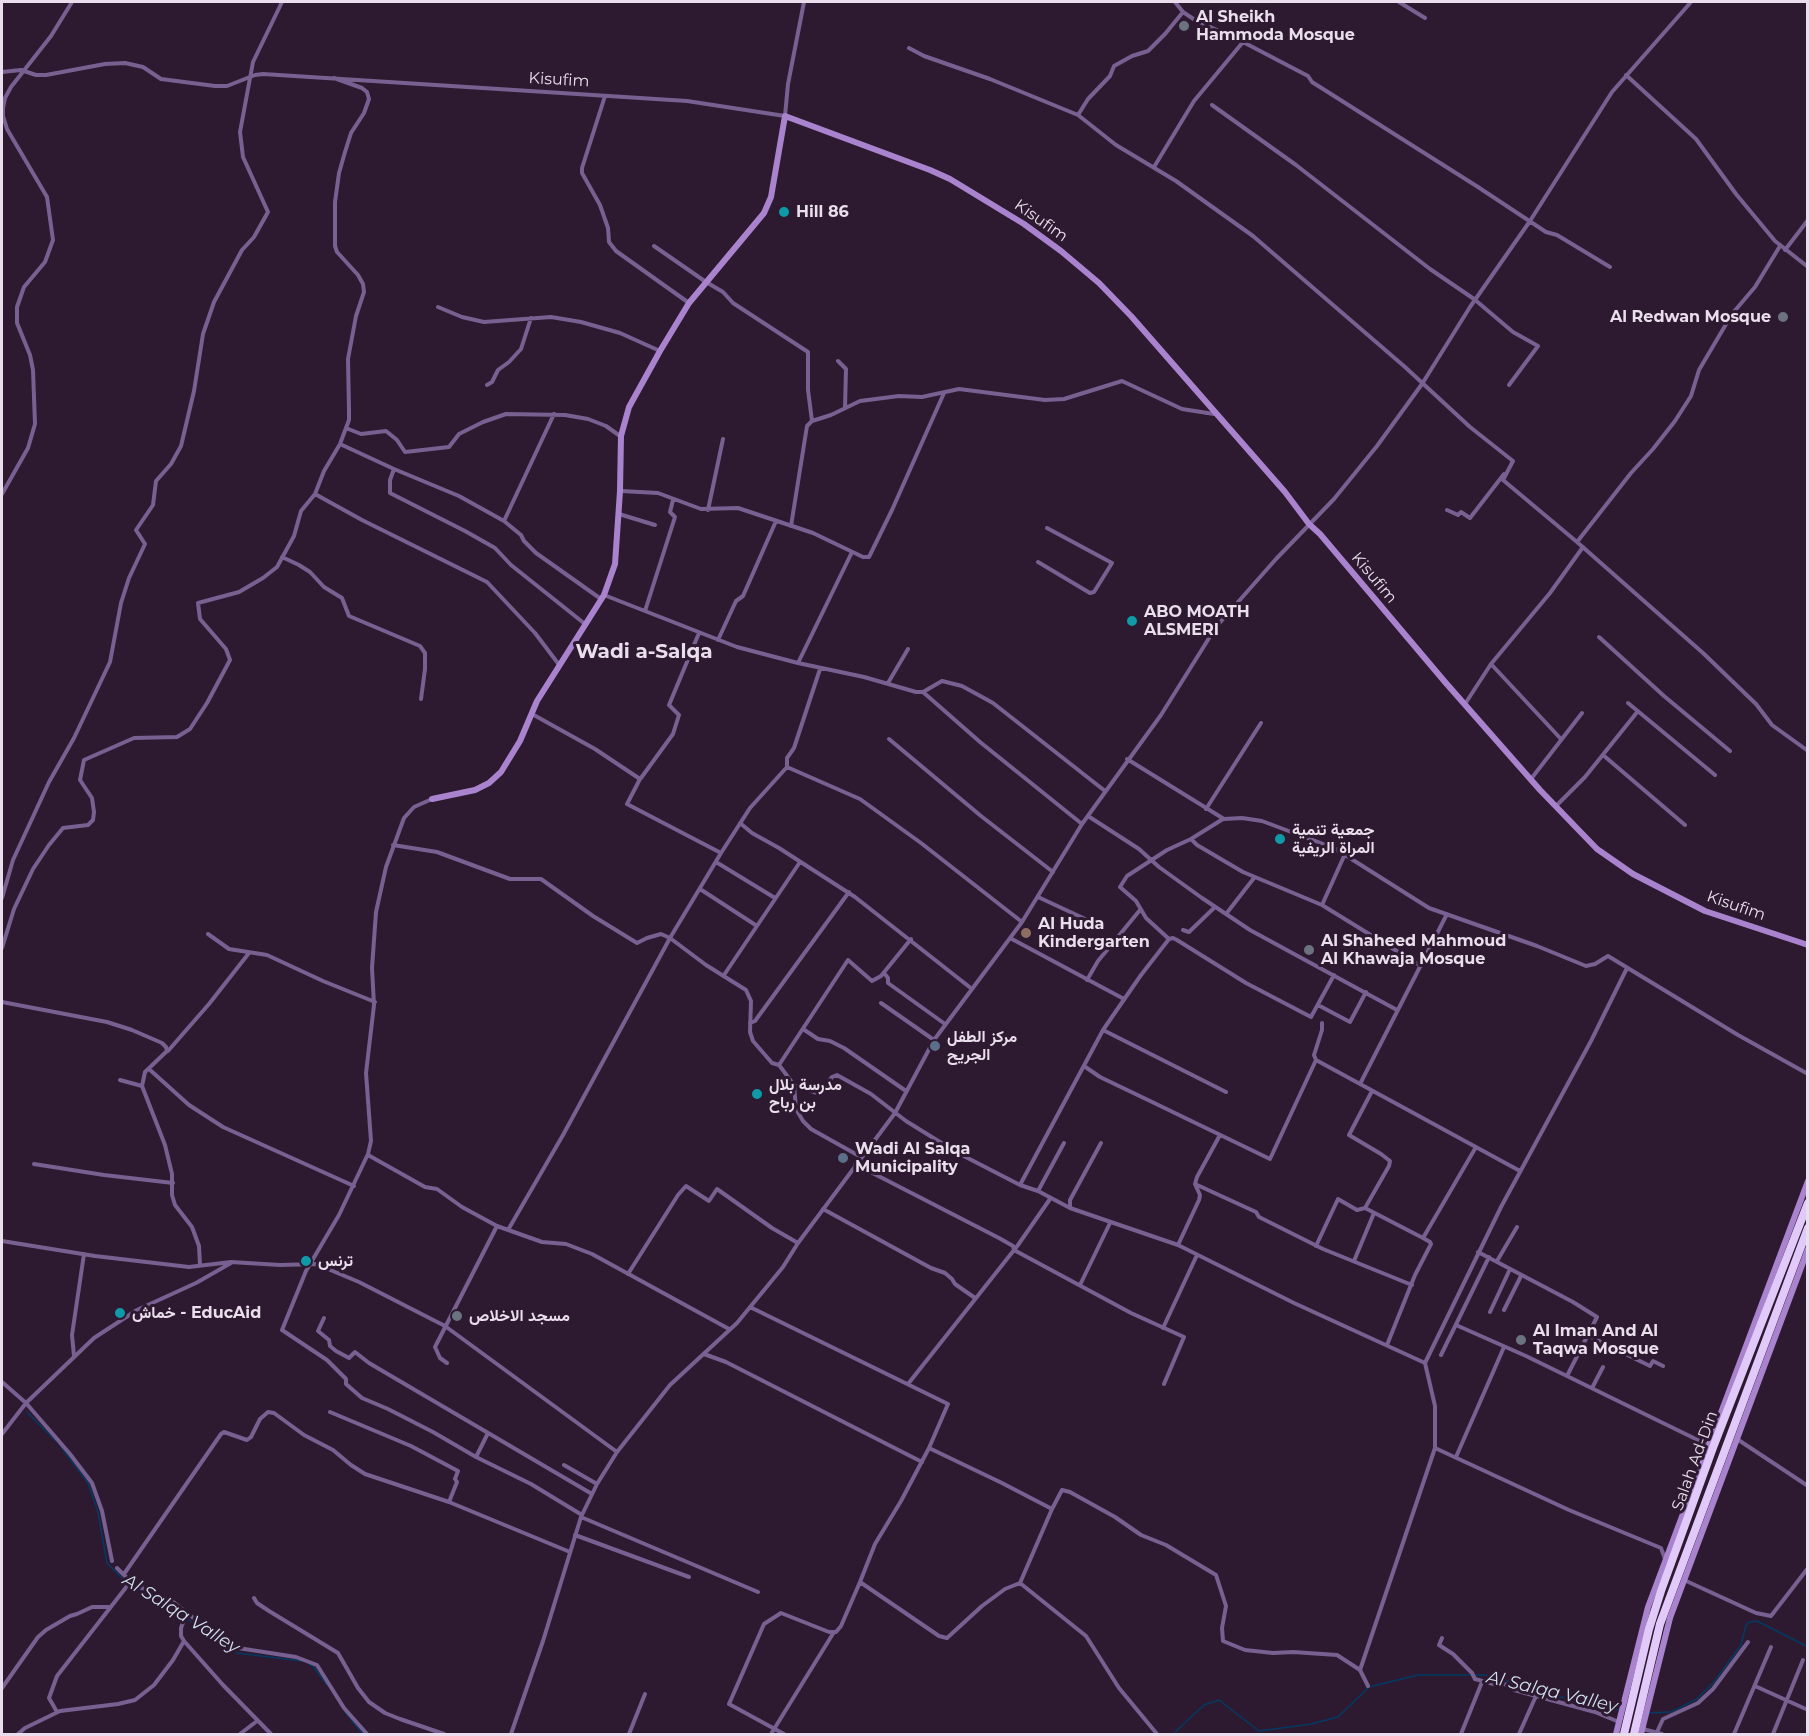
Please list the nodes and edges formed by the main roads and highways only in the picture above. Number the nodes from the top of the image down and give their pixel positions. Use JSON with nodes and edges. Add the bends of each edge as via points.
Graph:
{"nodes":[{"id":1,"x":1808,"y":1203,"type":"edge"},
{"id":2,"x":1805,"y":1226,"type":"edge"},
{"id":3,"x":1770,"y":1302,"type":"junction"},
{"id":4,"x":1777,"y":1310,"type":"junction"},
{"id":5,"x":1639,"y":1730,"type":"edge"},
{"id":6,"x":1624,"y":1734,"type":"edge"}],
"edges":[{"from":1,"to":2,"type":"highway","name":"Salah Ad-Din"},
{"from":2,"to":3,"type":"highway","name":"Salah Ad-Din"},
{"from":2,"to":4,"type":"highway","name":"Salah Ad-Din"},
{"from":3,"to":4,"type":"highway"},
{"from":3,"to":6,"type":"highway","name":"Salah Ad-Din","via":[[1661,1591],[1628,1702]]},
{"from":4,"to":5,"type":"highway","name":"Salah Ad-Din","via":[[1660,1624]]}]}
